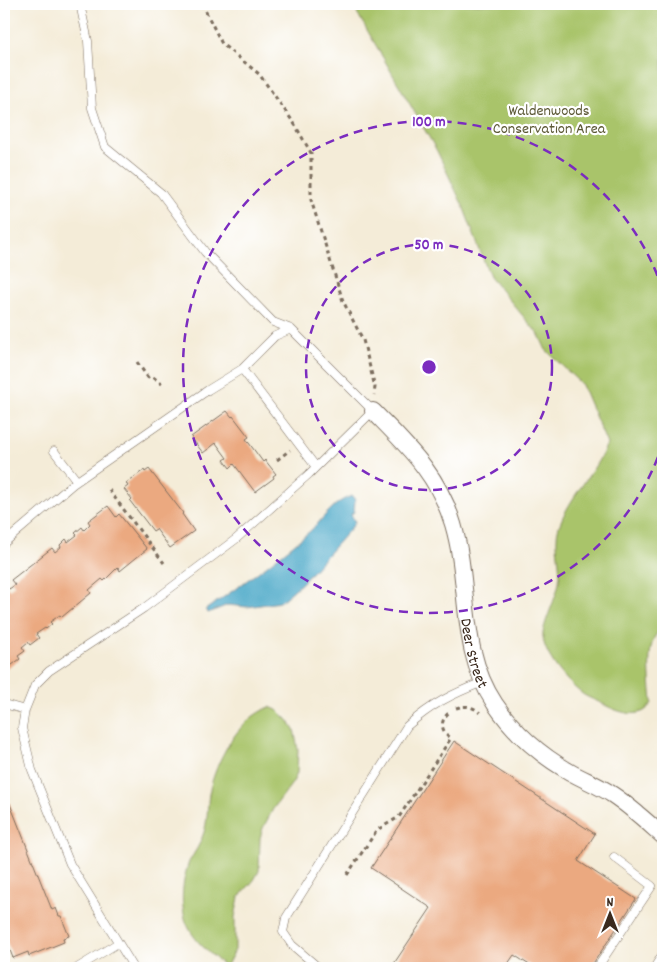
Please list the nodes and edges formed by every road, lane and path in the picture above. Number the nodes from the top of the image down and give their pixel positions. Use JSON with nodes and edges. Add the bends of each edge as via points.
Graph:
{"nodes":[{"id":1,"x":80,"y":4,"type":"edge"},
{"id":2,"x":202,"y":4,"type":"edge"},
{"id":3,"x":291,"y":329,"type":"junction"},
{"id":4,"x":137,"y":362,"type":"dead end"},
{"id":5,"x":242,"y":369,"type":"junction"},
{"id":6,"x":162,"y":384,"type":"dead end"},
{"id":7,"x":373,"y":411,"type":"junction"},
{"id":8,"x":54,"y":451,"type":"dead end"},
{"id":9,"x":316,"y":468,"type":"junction"},
{"id":10,"x":77,"y":481,"type":"junction"},
{"id":11,"x":109,"y":490,"type":"dead end"},
{"id":12,"x":4,"y":543,"type":"edge"},
{"id":13,"x":164,"y":563,"type":"dead end"},
{"id":14,"x":483,"y":682,"type":"junction"},
{"id":15,"x":4,"y":704,"type":"edge"},
{"id":16,"x":25,"y":710,"type":"junction"},
{"id":17,"x":486,"y":718,"type":"dead end"},
{"id":18,"x":663,"y":836,"type":"edge"},
{"id":19,"x":614,"y":857,"type":"dead end"},
{"id":20,"x":346,"y":875,"type":"dead end"},
{"id":21,"x":118,"y":943,"type":"junction"},
{"id":22,"x":663,"y":954,"type":"edge"},
{"id":23,"x":76,"y":968,"type":"edge"},
{"id":24,"x":134,"y":968,"type":"edge"},
{"id":25,"x":319,"y":968,"type":"edge"},
{"id":26,"x":597,"y":968,"type":"edge"},
{"id":27,"x":654,"y":968,"type":"edge"}],
"edges":[{"from":1,"to":3,"type":"lane","via":[[88,41],[92,108],[105,147],[161,193],[205,252],[273,322]]},
{"from":2,"to":7,"type":"path","via":[[222,44],[260,74],[311,153],[311,200],[344,301],[363,340],[375,387]]},
{"from":3,"to":5,"type":"lane","via":[[275,336]]},
{"from":3,"to":7,"type":"lane"},
{"from":4,"to":6,"type":"path","via":[[151,378]]},
{"from":5,"to":9,"type":"lane"},
{"from":5,"to":10,"type":"lane"},
{"from":7,"to":9,"type":"lane"},
{"from":7,"to":14,"type":"street","name":"Deer Street","via":[[417,456],[448,508],[458,548],[471,648]]},
{"from":8,"to":10,"type":"lane"},
{"from":9,"to":16,"type":"lane","via":[[236,539],[144,608],[49,672],[35,685]]},
{"from":10,"to":12,"type":"lane"},
{"from":11,"to":13,"type":"path"},
{"from":14,"to":18,"type":"street","name":"Deer Street","via":[[502,714],[532,746],[614,796]]},
{"from":14,"to":25,"type":"lane","via":[[448,696],[407,726],[286,918],[283,932],[292,945]]},
{"from":15,"to":16,"type":"lane"},
{"from":16,"to":21,"type":"lane","via":[[22,728],[42,797],[70,864]]},
{"from":17,"to":20,"type":"path","via":[[466,706],[445,716],[442,729],[451,738],[399,817],[377,830]]},
{"from":19,"to":26,"type":"lane","via":[[652,886]]},
{"from":21,"to":23,"type":"lane"},
{"from":21,"to":24,"type":"lane"},
{"from":22,"to":27,"type":"lane"}]}
